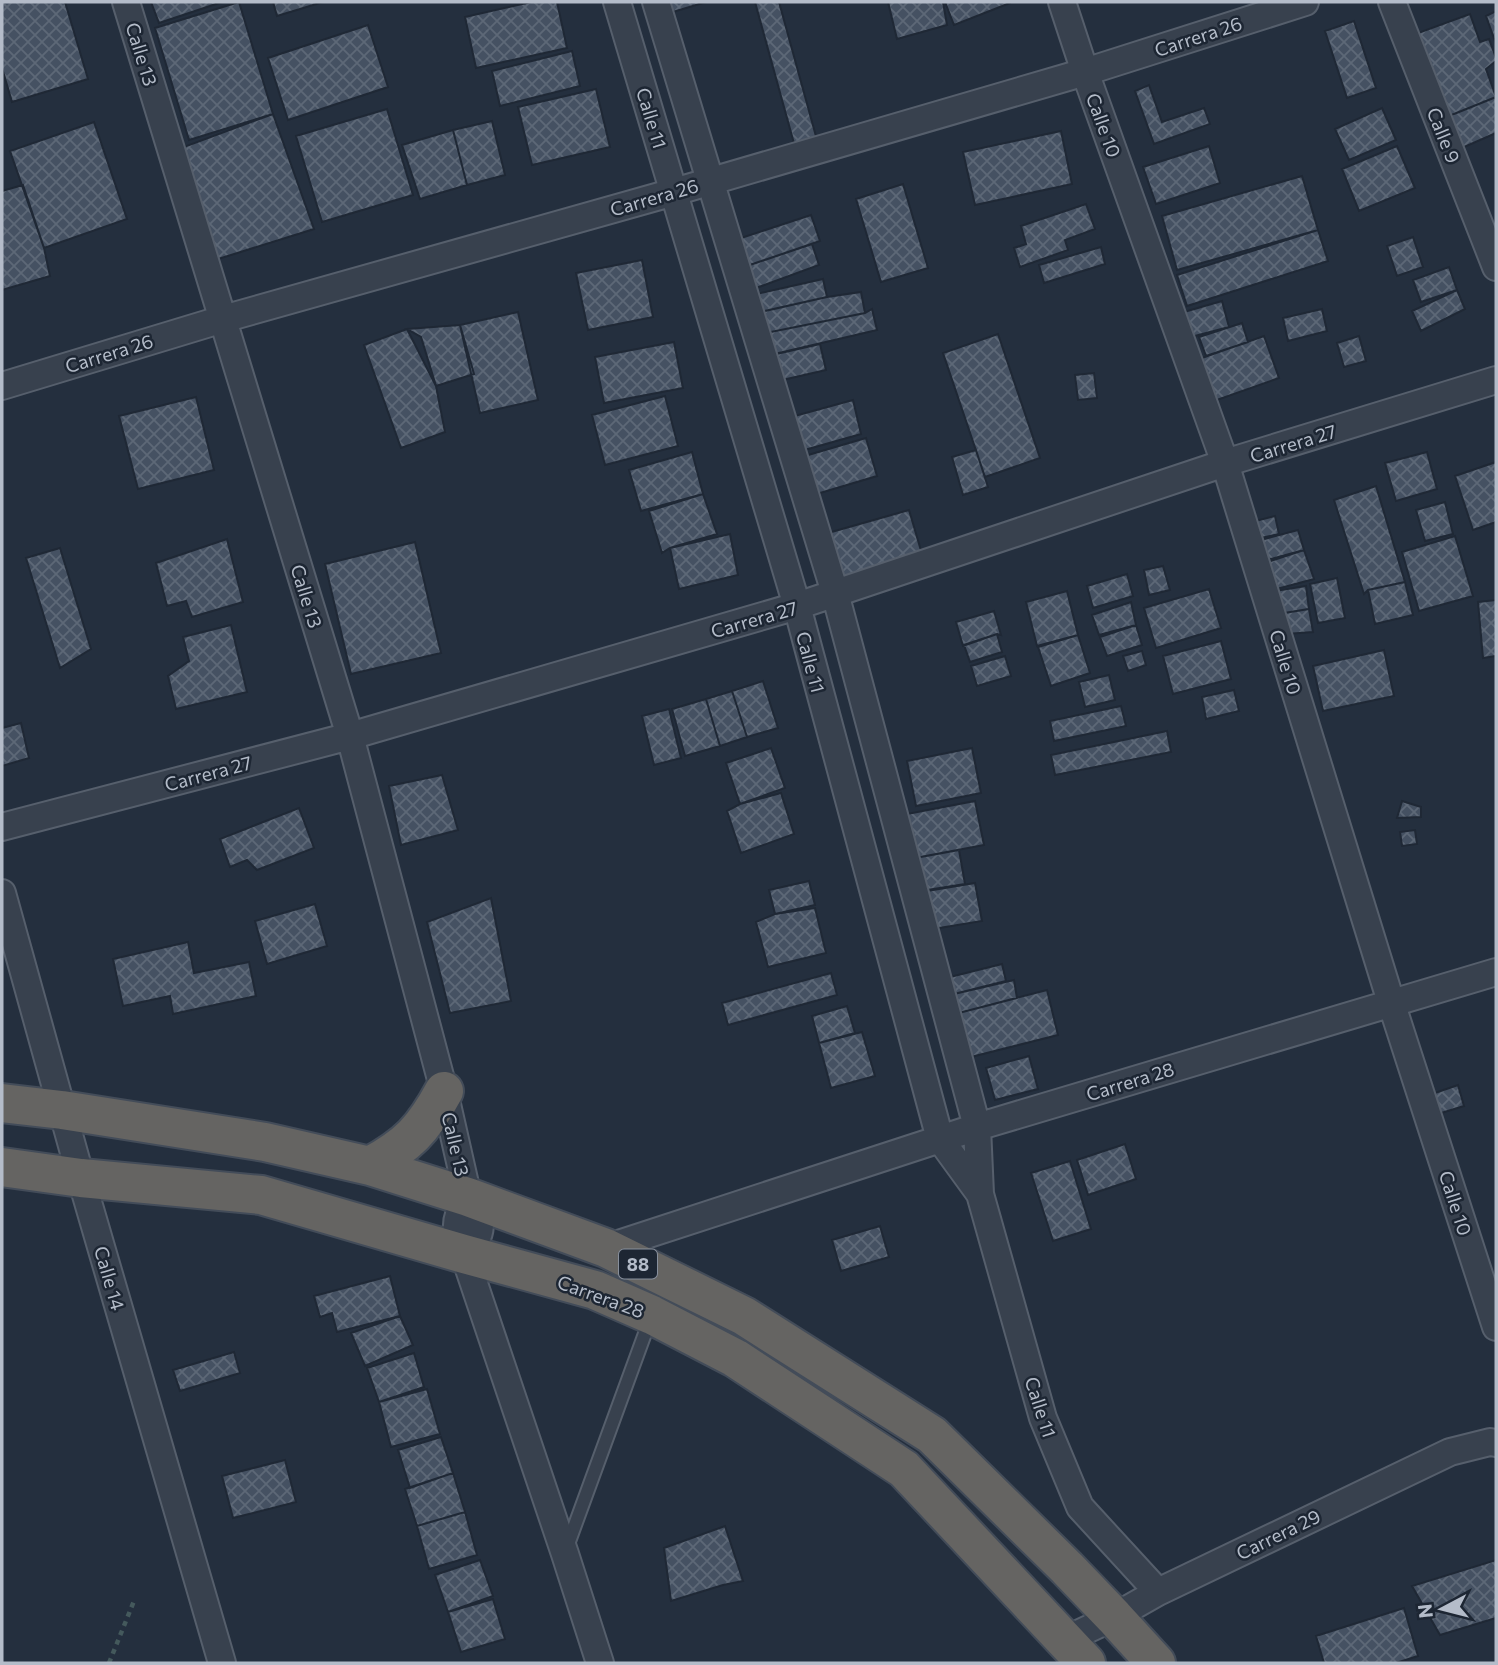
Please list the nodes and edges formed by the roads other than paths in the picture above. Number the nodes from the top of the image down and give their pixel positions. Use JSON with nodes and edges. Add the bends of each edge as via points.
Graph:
{"nodes":[{"id":1,"x":126,"y":2,"type":"edge"},
{"id":2,"x":617,"y":2,"type":"edge"},
{"id":3,"x":656,"y":2,"type":"edge"},
{"id":4,"x":1062,"y":2,"type":"edge"},
{"id":5,"x":1304,"y":2,"type":"edge"},
{"id":6,"x":1392,"y":2,"type":"edge"},
{"id":7,"x":1085,"y":72,"type":"junction"},
{"id":8,"x":710,"y":180,"type":"junction"},
{"id":9,"x":674,"y":192,"type":"junction"},
{"id":10,"x":1496,"y":267,"type":"edge"},
{"id":11,"x":223,"y":319,"type":"junction"},
{"id":12,"x":1496,"y":380,"type":"edge"},
{"id":13,"x":2,"y":386,"type":"edge"},
{"id":14,"x":1225,"y":464,"type":"junction"},
{"id":15,"x":835,"y":593,"type":"junction"},
{"id":16,"x":797,"y":606,"type":"junction"},
{"id":17,"x":350,"y":736,"type":"junction"},
{"id":18,"x":2,"y":827,"type":"edge"},
{"id":19,"x":2,"y":893,"type":"edge"},
{"id":20,"x":1496,"y":972,"type":"edge"},
{"id":21,"x":1391,"y":1002,"type":"junction"},
{"id":22,"x":444,"y":1091,"type":"junction"},
{"id":23,"x":2,"y":1103,"type":"edge"},
{"id":24,"x":62,"y":1110,"type":"junction"},
{"id":25,"x":977,"y":1128,"type":"junction"},
{"id":26,"x":940,"y":1139,"type":"junction"},
{"id":27,"x":370,"y":1166,"type":"junction"},
{"id":28,"x":2,"y":1167,"type":"edge"},
{"id":29,"x":81,"y":1178,"type":"junction"},
{"id":30,"x":979,"y":1194,"type":"junction"},
{"id":31,"x":468,"y":1197,"type":"junction"},
{"id":32,"x":606,"y":1248,"type":"junction"},
{"id":33,"x":464,"y":1254,"type":"junction"},
{"id":34,"x":652,"y":1315,"type":"junction"},
{"id":35,"x":1496,"y":1327,"type":"edge"},
{"id":36,"x":1496,"y":1443,"type":"edge"},
{"id":37,"x":565,"y":1553,"type":"junction"},
{"id":38,"x":1158,"y":1592,"type":"junction"},
{"id":39,"x":1114,"y":1617,"type":"junction"},
{"id":40,"x":1075,"y":1652,"type":"edge"},
{"id":41,"x":222,"y":1663,"type":"edge"},
{"id":42,"x":600,"y":1663,"type":"edge"},
{"id":43,"x":1156,"y":1663,"type":"edge"}],
"edges":[{"from":1,"to":11,"type":"street","name":"Calle 13"},
{"from":2,"to":9,"type":"street","name":"Calle 11"},
{"from":3,"to":8,"type":"street","name":"Calle 11"},
{"from":4,"to":7,"type":"street","name":"Calle 10"},
{"from":5,"to":7,"type":"street","name":"Carrera 26"},
{"from":6,"to":10,"type":"street","name":"Calle 9"},
{"from":7,"to":8,"type":"street","name":"Carrera 26"},
{"from":7,"to":14,"type":"street","name":"Calle 10"},
{"from":8,"to":9,"type":"street","name":"Carrera 26"},
{"from":8,"to":15,"type":"street","name":"Calle 11"},
{"from":9,"to":11,"type":"street","name":"Carrera 26"},
{"from":9,"to":16,"type":"street","name":"Calle 11"},
{"from":11,"to":13,"type":"street","name":"Carrera 26"},
{"from":11,"to":17,"type":"street","name":"Calle 13"},
{"from":12,"to":14,"type":"street","name":"Carrera 27"},
{"from":14,"to":15,"type":"street","name":"Carrera 27"},
{"from":14,"to":21,"type":"street","name":"Calle 10"},
{"from":15,"to":16,"type":"street","name":"Carrera 27"},
{"from":15,"to":25,"type":"street","name":"Calle 11"},
{"from":16,"to":17,"type":"street","name":"Carrera 27"},
{"from":16,"to":26,"type":"street","name":"Calle 11"},
{"from":17,"to":18,"type":"street","name":"Carrera 27"},
{"from":17,"to":22,"type":"street","name":"Calle 13"},
{"from":19,"to":24,"type":"street","name":"Calle 14"},
{"from":20,"to":21,"type":"street","name":"Carrera 28"},
{"from":21,"to":25,"type":"street","name":"Carrera 28"},
{"from":21,"to":35,"type":"street","name":"Calle 10"},
{"from":22,"to":27,"type":"highway","via":[[414,1136]]},
{"from":22,"to":31,"type":"street","name":"Calle 13"},
{"from":23,"to":24,"type":"highway","number":"88"},
{"from":24,"to":27,"type":"highway","number":"88","via":[[265,1142]]},
{"from":24,"to":29,"type":"street","name":"Calle 14"},
{"from":25,"to":26,"type":"street","name":"Carrera 28"},
{"from":25,"to":30,"type":"street","name":"Calle 11"},
{"from":26,"to":30,"type":"street","name":"Calle 11"},
{"from":26,"to":32,"type":"street","name":"Carrera 28"},
{"from":27,"to":31,"type":"highway","number":"88"},
{"from":28,"to":29,"type":"highway","name":"Carrera 28","number":"88"},
{"from":29,"to":33,"type":"highway","name":"Carrera 28","number":"88","via":[[261,1195]]},
{"from":29,"to":41,"type":"street","name":"Calle 14"},
{"from":30,"to":38,"type":"street","name":"Calle 11","via":[[1043,1418],[1080,1507]]},
{"from":31,"to":32,"type":"highway","number":"88"},
{"from":31,"to":33,"type":"street","name":"Calle 13","via":[[480,1226]]},
{"from":32,"to":39,"type":"highway","number":"88","via":[[744,1316],[932,1435]]},
{"from":33,"to":34,"type":"highway","name":"Carrera 28","number":"88","via":[[595,1290]]},
{"from":33,"to":37,"type":"street"},
{"from":34,"to":37,"type":"lane"},
{"from":34,"to":40,"type":"highway","name":"Carrera 28","number":"88","via":[[736,1358],[904,1469]]},
{"from":36,"to":38,"type":"street","name":"Carrera 29","via":[[1450,1452]]},
{"from":37,"to":42,"type":"street"},
{"from":38,"to":39,"type":"street","name":"Carrera 29"},
{"from":39,"to":40,"type":"street","name":"Carrera 29"},
{"from":39,"to":43,"type":"highway","number":"88"}]}
